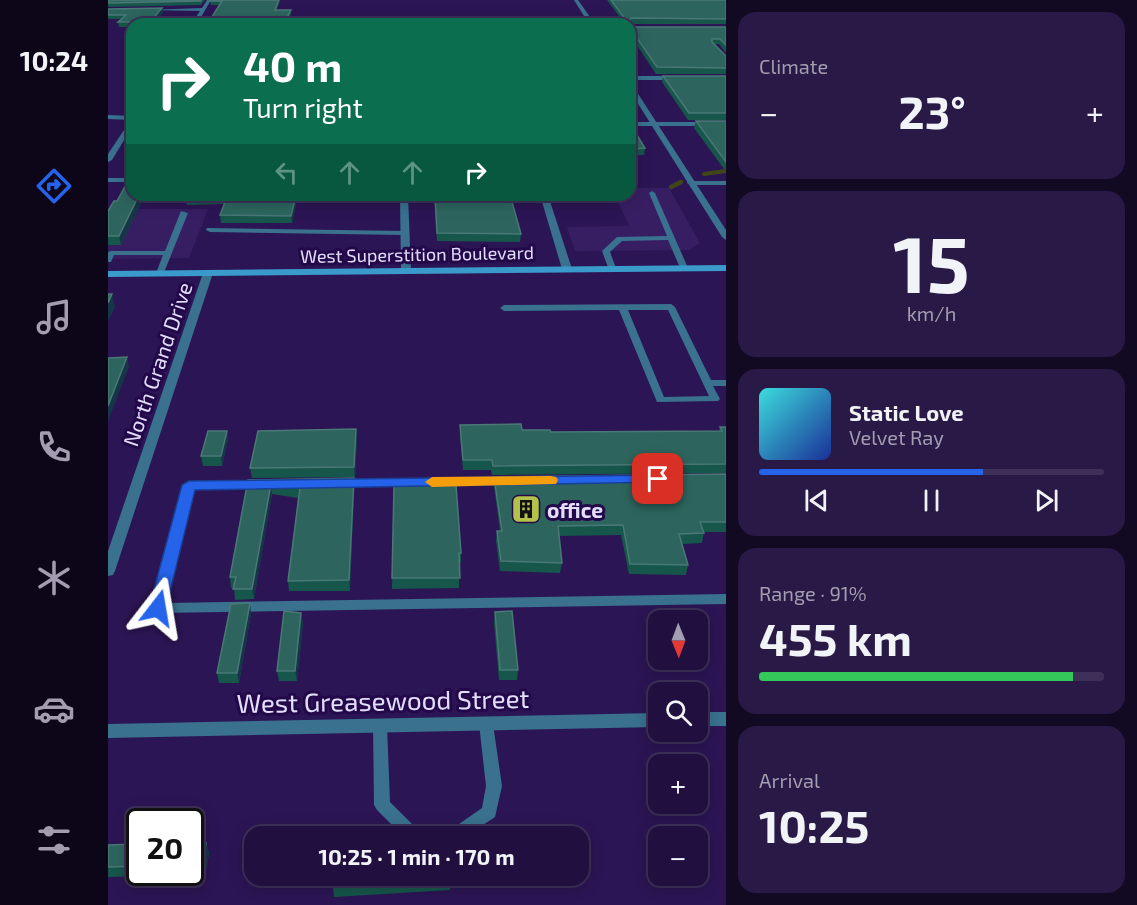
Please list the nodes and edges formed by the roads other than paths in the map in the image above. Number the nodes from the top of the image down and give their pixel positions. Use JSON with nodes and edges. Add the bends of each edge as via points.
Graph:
{"nodes":[{"id":1,"x":209,"y":0,"type":"edge"},
{"id":2,"x":576,"y":0,"type":"edge"},
{"id":3,"x":203,"y":9,"type":"junction"},
{"id":4,"x":144,"y":10,"type":"edge"},
{"id":5,"x":198,"y":18,"type":"edge"},
{"id":6,"x":588,"y":18,"type":"edge"},
{"id":7,"x":636,"y":78,"type":"edge"},
{"id":8,"x":683,"y":78,"type":"edge"},
{"id":9,"x":636,"y":96,"type":"edge"},
{"id":10,"x":108,"y":117,"type":"edge"},
{"id":11,"x":126,"y":122,"type":"edge"},
{"id":12,"x":636,"y":124,"type":"edge"},
{"id":13,"x":654,"y":124,"type":"junction"},
{"id":14,"x":726,"y":124,"type":"edge"},
{"id":15,"x":126,"y":132,"type":"edge"},
{"id":16,"x":108,"y":160,"type":"edge"},
{"id":17,"x":108,"y":180,"type":"edge"},
{"id":18,"x":126,"y":180,"type":"edge"},
{"id":19,"x":691,"y":183,"type":"junction"},
{"id":20,"x":726,"y":183,"type":"edge"},
{"id":21,"x":652,"y":193,"type":"dead end"},
{"id":22,"x":404,"y":201,"type":"edge"},
{"id":23,"x":546,"y":201,"type":"edge"},
{"id":24,"x":184,"y":213,"type":"dead end"},
{"id":25,"x":210,"y":230,"type":"dead end"},
{"id":26,"x":405,"y":233,"type":"junction"},
{"id":27,"x":726,"y":237,"type":"edge"},
{"id":28,"x":671,"y":238,"type":"junction"},
{"id":29,"x":168,"y":253,"type":"junction"},
{"id":30,"x":108,"y":260,"type":"edge"},
{"id":31,"x":612,"y":268,"type":"junction"},
{"id":32,"x":684,"y":268,"type":"junction"},
{"id":33,"x":726,"y":268,"type":"edge"},
{"id":34,"x":567,"y":269,"type":"junction"},
{"id":35,"x":406,"y":271,"type":"junction"},
{"id":36,"x":160,"y":273,"type":"junction"},
{"id":37,"x":208,"y":273,"type":"junction"},
{"id":38,"x":108,"y":274,"type":"edge"},
{"id":39,"x":504,"y":308,"type":"dead end"},
{"id":40,"x":623,"y":308,"type":"junction"},
{"id":41,"x":707,"y":383,"type":"junction"},
{"id":42,"x":726,"y":383,"type":"edge"},
{"id":43,"x":521,"y":481,"type":"edge"},
{"id":44,"x":332,"y":483,"type":"edge"},
{"id":45,"x":272,"y":484,"type":"edge"},
{"id":46,"x":108,"y":571,"type":"edge"},
{"id":47,"x":726,"y":599,"type":"edge"},
{"id":48,"x":708,"y":719,"type":"edge"},
{"id":49,"x":726,"y":719,"type":"edge"},
{"id":50,"x":648,"y":720,"type":"edge"},
{"id":51,"x":486,"y":724,"type":"junction"},
{"id":52,"x":380,"y":726,"type":"junction"},
{"id":53,"x":108,"y":731,"type":"edge"}],
"edges":[{"from":1,"to":3,"type":"street"},
{"from":2,"to":6,"type":"street"},
{"from":3,"to":4,"type":"street"},
{"from":3,"to":5,"type":"street"},
{"from":7,"to":8,"type":"street"},
{"from":9,"to":13,"type":"street"},
{"from":10,"to":11,"type":"lane"},
{"from":12,"to":13,"type":"street"},
{"from":13,"to":14,"type":"street"},
{"from":13,"to":19,"type":"street"},
{"from":15,"to":16,"type":"street"},
{"from":17,"to":18,"type":"lane"},
{"from":19,"to":20,"type":"street"},
{"from":19,"to":27,"type":"street"},
{"from":21,"to":28,"type":"lane"},
{"from":22,"to":26,"type":"street"},
{"from":23,"to":34,"type":"street"},
{"from":24,"to":29,"type":"lane"},
{"from":25,"to":26,"type":"lane"},
{"from":26,"to":35,"type":"street"},
{"from":28,"to":31,"type":"lane","via":[[620,239],[606,251]]},
{"from":28,"to":32,"type":"lane"},
{"from":29,"to":30,"type":"lane","via":[[111,253]]},
{"from":29,"to":36,"type":"lane"},
{"from":31,"to":32,"type":"main road","name":"West Superstition Boulevard"},
{"from":31,"to":34,"type":"main road","name":"West Superstition Boulevard"},
{"from":32,"to":33,"type":"main road","name":"West Superstition Boulevard"},
{"from":34,"to":35,"type":"main road","name":"West Superstition Boulevard"},
{"from":35,"to":37,"type":"main road","name":"West Superstition Boulevard"},
{"from":36,"to":37,"type":"main road","name":"West Superstition Boulevard"},
{"from":36,"to":38,"type":"main road","name":"West Superstition Boulevard"},
{"from":37,"to":46,"type":"street","name":"North Grand Drive"},
{"from":39,"to":40,"type":"lane"},
{"from":40,"to":41,"type":"lane","via":[[671,307]]},
{"from":40,"to":41,"type":"lane","via":[[660,400],[715,399]]},
{"from":41,"to":42,"type":"lane"},
{"from":43,"to":44,"type":"lane"},
{"from":45,"to":47,"type":"lane","via":[[189,485],[158,608]]},
{"from":48,"to":49,"type":"street"},
{"from":50,"to":51,"type":"street","name":"West Greasewood Street"},
{"from":51,"to":52,"type":"street","name":"West Greasewood Street"},
{"from":51,"to":52,"type":"lane","via":[[494,786],[489,813],[461,831],[409,831],[382,805]]},
{"from":52,"to":53,"type":"street","name":"West Greasewood Street"}]}
